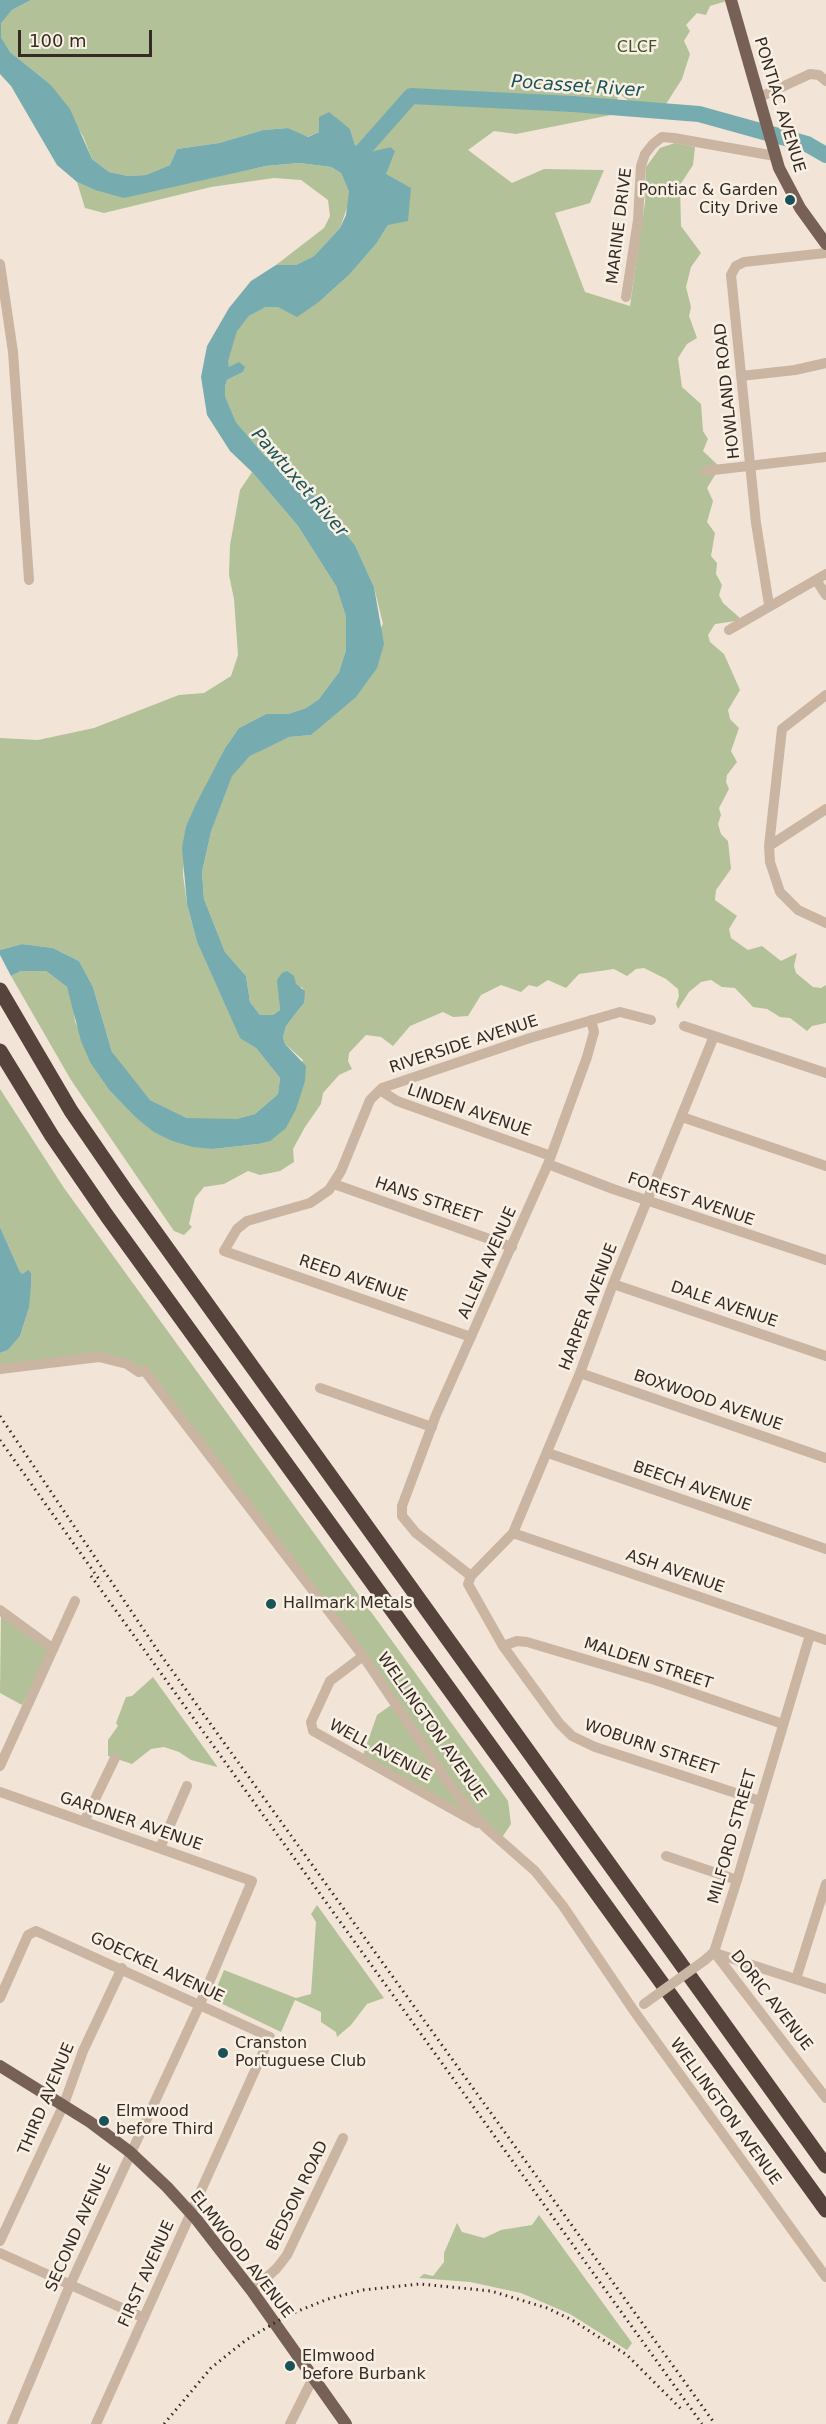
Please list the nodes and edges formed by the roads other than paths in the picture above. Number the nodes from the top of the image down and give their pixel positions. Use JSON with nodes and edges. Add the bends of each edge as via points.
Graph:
{"nodes":[{"id":1,"x":731,"y":0,"type":"edge"},
{"id":2,"x":826,"y":81,"type":"edge"},
{"id":3,"x":758,"y":98,"type":"junction"},
{"id":4,"x":775,"y":156,"type":"junction"},
{"id":5,"x":826,"y":244,"type":"edge"},
{"id":6,"x":826,"y":253,"type":"edge"},
{"id":7,"x":0,"y":264,"type":"edge"},
{"id":8,"x":626,"y":297,"type":"dead end"},
{"id":9,"x":826,"y":363,"type":"edge"},
{"id":10,"x":741,"y":376,"type":"junction"},
{"id":11,"x":826,"y":457,"type":"edge"},
{"id":12,"x":750,"y":466,"type":"junction"},
{"id":13,"x":705,"y":471,"type":"dead end"},
{"id":14,"x":821,"y":577,"type":"edge"},
{"id":15,"x":29,"y":580,"type":"dead end"},
{"id":16,"x":826,"y":595,"type":"edge"},
{"id":17,"x":769,"y":605,"type":"junction"},
{"id":18,"x":729,"y":630,"type":"dead end"},
{"id":19,"x":826,"y":695,"type":"edge"},
{"id":20,"x":826,"y":809,"type":"edge"},
{"id":21,"x":769,"y":846,"type":"junction"},
{"id":22,"x":826,"y":923,"type":"edge"},
{"id":23,"x":0,"y":990,"type":"edge"},
{"id":24,"x":591,"y":1020,"type":"junction"},
{"id":25,"x":651,"y":1020,"type":"dead end"},
{"id":26,"x":684,"y":1026,"type":"dead end"},
{"id":27,"x":714,"y":1036,"type":"junction"},
{"id":28,"x":0,"y":1051,"type":"edge"},
{"id":29,"x":826,"y":1073,"type":"edge"},
{"id":30,"x":382,"y":1088,"type":"junction"},
{"id":31,"x":682,"y":1117,"type":"junction"},
{"id":32,"x":550,"y":1160,"type":"junction"},
{"id":33,"x":826,"y":1166,"type":"edge"},
{"id":34,"x":334,"y":1184,"type":"junction"},
{"id":35,"x":647,"y":1201,"type":"junction"},
{"id":36,"x":512,"y":1247,"type":"junction"},
{"id":37,"x":224,"y":1251,"type":"joint"},
{"id":38,"x":826,"y":1260,"type":"edge"},
{"id":39,"x":613,"y":1284,"type":"junction"},
{"id":40,"x":471,"y":1337,"type":"junction"},
{"id":41,"x":826,"y":1356,"type":"edge"},
{"id":42,"x":0,"y":1369,"type":"edge"},
{"id":43,"x":580,"y":1373,"type":"junction"},
{"id":44,"x":320,"y":1388,"type":"dead end"},
{"id":45,"x":432,"y":1426,"type":"junction"},
{"id":46,"x":548,"y":1453,"type":"junction"},
{"id":47,"x":826,"y":1458,"type":"edge"},
{"id":48,"x":513,"y":1533,"type":"junction"},
{"id":49,"x":826,"y":1550,"type":"edge"},
{"id":50,"x":471,"y":1576,"type":"junction"},
{"id":51,"x":75,"y":1600,"type":"dead end"},
{"id":52,"x":0,"y":1610,"type":"edge"},
{"id":53,"x":810,"y":1635,"type":"junction"},
{"id":54,"x":826,"y":1640,"type":"edge"},
{"id":55,"x":503,"y":1646,"type":"junction"},
{"id":56,"x":52,"y":1648,"type":"junction"},
{"id":57,"x":363,"y":1656,"type":"junction"},
{"id":58,"x":783,"y":1724,"type":"junction"},
{"id":59,"x":115,"y":1758,"type":"dead end"},
{"id":60,"x":0,"y":1766,"type":"edge"},
{"id":61,"x":187,"y":1786,"type":"dead end"},
{"id":62,"x":0,"y":1792,"type":"edge"},
{"id":63,"x":760,"y":1801,"type":"junction"},
{"id":64,"x":84,"y":1822,"type":"junction"},
{"id":65,"x":485,"y":1827,"type":"junction"},
{"id":66,"x":160,"y":1848,"type":"junction"},
{"id":67,"x":666,"y":1856,"type":"dead end"},
{"id":68,"x":737,"y":1880,"type":"junction"},
{"id":69,"x":252,"y":1881,"type":"joint"},
{"id":70,"x":826,"y":1885,"type":"edge"},
{"id":71,"x":714,"y":1952,"type":"junction"},
{"id":72,"x":122,"y":1968,"type":"junction"},
{"id":73,"x":796,"y":1979,"type":"junction"},
{"id":74,"x":826,"y":1989,"type":"edge"},
{"id":75,"x":0,"y":1998,"type":"edge"},
{"id":76,"x":200,"y":2004,"type":"junction"},
{"id":77,"x":634,"y":2011,"type":"junction"},
{"id":78,"x":270,"y":2037,"type":"joint"},
{"id":79,"x":0,"y":2066,"type":"edge"},
{"id":80,"x":826,"y":2098,"type":"edge"},
{"id":81,"x":64,"y":2104,"type":"junction"},
{"id":82,"x":343,"y":2138,"type":"dead end"},
{"id":83,"x":130,"y":2152,"type":"junction"},
{"id":84,"x":826,"y":2166,"type":"edge"},
{"id":85,"x":826,"y":2210,"type":"edge"},
{"id":86,"x":191,"y":2214,"type":"junction"},
{"id":87,"x":0,"y":2241,"type":"edge"},
{"id":88,"x":0,"y":2253,"type":"edge"},
{"id":89,"x":826,"y":2277,"type":"edge"},
{"id":90,"x":70,"y":2285,"type":"junction"},
{"id":91,"x":252,"y":2291,"type":"junction"},
{"id":92,"x":144,"y":2318,"type":"junction"},
{"id":93,"x":313,"y":2378,"type":"junction"},
{"id":94,"x":12,"y":2424,"type":"edge"},
{"id":95,"x":96,"y":2424,"type":"edge"},
{"id":96,"x":290,"y":2424,"type":"edge"},
{"id":97,"x":346,"y":2424,"type":"edge"}],
"edges":[{"from":1,"to":3,"type":"main road","name":"PONTIAC AVENUE"},
{"from":2,"to":3,"type":"street","via":[[810,74]]},
{"from":3,"to":4,"type":"main road","name":"PONTIAC AVENUE"},
{"from":4,"to":5,"type":"main road","name":"PONTIAC AVENUE","via":[[800,208]]},
{"from":4,"to":8,"type":"street","name":"MARINE DRIVE","via":[[684,139],[662,137],[653,144],[641,166],[638,220]]},
{"from":6,"to":10,"type":"street","name":"HOWLAND ROAD","via":[[744,262],[733,271]]},
{"from":7,"to":15,"type":"street","via":[[14,352]]},
{"from":9,"to":10,"type":"street"},
{"from":10,"to":12,"type":"street","name":"HOWLAND ROAD"},
{"from":11,"to":12,"type":"street"},
{"from":12,"to":13,"type":"street"},
{"from":12,"to":17,"type":"street","name":"HOWLAND ROAD"},
{"from":14,"to":16,"type":"street"},
{"from":14,"to":17,"type":"street"},
{"from":17,"to":18,"type":"street"},
{"from":19,"to":21,"type":"street","via":[[782,729]]},
{"from":20,"to":21,"type":"street"},
{"from":21,"to":22,"type":"street","via":[[780,892],[798,910]]},
{"from":23,"to":84,"type":"highway","via":[[71,1111],[126,1191]]},
{"from":24,"to":25,"type":"street","name":"RIVERSIDE AVENUE","via":[[620,1012]]},
{"from":24,"to":30,"type":"street","name":"RIVERSIDE AVENUE"},
{"from":24,"to":32,"type":"street","name":"ALLEN AVENUE","via":[[594,1032],[587,1057]]},
{"from":26,"to":27,"type":"street"},
{"from":27,"to":29,"type":"street"},
{"from":27,"to":31,"type":"street","name":"HARPER AVENUE"},
{"from":28,"to":85,"type":"highway","via":[[107,1216]]},
{"from":30,"to":32,"type":"street","name":"LINDEN AVENUE","via":[[397,1101]]},
{"from":30,"to":34,"type":"street","name":"RIVERSIDE AVENUE","via":[[370,1100]]},
{"from":31,"to":33,"type":"street"},
{"from":31,"to":35,"type":"street","name":"HARPER AVENUE"},
{"from":32,"to":35,"type":"street","name":"FOREST AVENUE"},
{"from":32,"to":36,"type":"street","name":"ALLEN AVENUE"},
{"from":34,"to":36,"type":"street","name":"HANS STREET"},
{"from":34,"to":37,"type":"street","name":"RIVERSIDE AVENUE","via":[[310,1203],[247,1221],[237,1229]]},
{"from":35,"to":38,"type":"street","name":"FOREST AVENUE"},
{"from":35,"to":39,"type":"street","name":"HARPER AVENUE"},
{"from":36,"to":40,"type":"street","name":"ALLEN AVENUE"},
{"from":37,"to":40,"type":"street","name":"REED AVENUE"},
{"from":39,"to":41,"type":"street","name":"DALE AVENUE"},
{"from":39,"to":43,"type":"street","name":"HARPER AVENUE"},
{"from":40,"to":45,"type":"street","name":"ALLEN AVENUE"},
{"from":42,"to":57,"type":"street","name":"WELLINGTON AVENUE","via":[[99,1357],[127,1364],[139,1372],[144,1370]]},
{"from":43,"to":46,"type":"street","name":"HARPER AVENUE"},
{"from":43,"to":47,"type":"street","name":"BOXWOOD AVENUE"},
{"from":44,"to":45,"type":"street"},
{"from":45,"to":50,"type":"street","name":"ALLEN AVENUE","via":[[402,1506],[402,1516],[416,1533]]},
{"from":46,"to":48,"type":"street","name":"HARPER AVENUE"},
{"from":46,"to":49,"type":"street","name":"BEECH AVENUE"},
{"from":48,"to":50,"type":"street","name":"HARPER AVENUE"},
{"from":48,"to":53,"type":"street","name":"ASH AVENUE"},
{"from":50,"to":55,"type":"street","via":[[468,1584]]},
{"from":51,"to":56,"type":"street"},
{"from":52,"to":56,"type":"street"},
{"from":53,"to":54,"type":"street","name":"ASH AVENUE"},
{"from":53,"to":58,"type":"street","name":"MILFORD STREET"},
{"from":55,"to":58,"type":"street","name":"MALDEN STREET","via":[[527,1642]]},
{"from":55,"to":63,"type":"street","name":"WOBURN STREET","via":[[572,1736]]},
{"from":56,"to":60,"type":"street"},
{"from":57,"to":65,"type":"street","name":"WELLINGTON AVENUE","via":[[452,1788]]},
{"from":57,"to":65,"type":"street","name":"WELL AVENUE","via":[[330,1681],[311,1722],[313,1731]]},
{"from":58,"to":63,"type":"street","name":"MILFORD STREET"},
{"from":59,"to":64,"type":"street"},
{"from":61,"to":66,"type":"street"},
{"from":62,"to":64,"type":"street","name":"GARDNER AVENUE"},
{"from":63,"to":68,"type":"street","name":"MILFORD STREET"},
{"from":64,"to":66,"type":"street","name":"GARDNER AVENUE"},
{"from":65,"to":77,"type":"street","name":"WELLINGTON AVENUE","via":[[535,1871]]},
{"from":66,"to":69,"type":"street","name":"GARDNER AVENUE"},
{"from":67,"to":68,"type":"street"},
{"from":68,"to":71,"type":"street","name":"MILFORD STREET"},
{"from":69,"to":76,"type":"street","name":"SECOND AVENUE"},
{"from":70,"to":73,"type":"street"},
{"from":71,"to":73,"type":"street"},
{"from":71,"to":77,"type":"street","bridge":true},
{"from":71,"to":80,"type":"street","name":"DORIC AVENUE"},
{"from":72,"to":75,"type":"street","name":"GOECKEL AVENUE","via":[[36,1931],[30,1934]]},
{"from":72,"to":76,"type":"street","name":"GOECKEL AVENUE"},
{"from":72,"to":81,"type":"street","name":"THIRD AVENUE","via":[[83,2051]]},
{"from":73,"to":74,"type":"street"},
{"from":76,"to":78,"type":"street","name":"GOECKEL AVENUE"},
{"from":76,"to":83,"type":"street","name":"SECOND AVENUE"},
{"from":77,"to":89,"type":"street","name":"WELLINGTON AVENUE"},
{"from":78,"to":86,"type":"street","name":"FIRST AVENUE"},
{"from":79,"to":81,"type":"main road","name":"ELMWOOD AVENUE"},
{"from":81,"to":83,"type":"main road","name":"ELMWOOD AVENUE"},
{"from":81,"to":87,"type":"street","name":"THIRD AVENUE"},
{"from":82,"to":91,"type":"street","name":"BEDSON ROAD","via":[[286,2255]]},
{"from":83,"to":86,"type":"main road","name":"ELMWOOD AVENUE"},
{"from":83,"to":90,"type":"street","name":"SECOND AVENUE"},
{"from":86,"to":91,"type":"main road","name":"ELMWOOD AVENUE"},
{"from":86,"to":92,"type":"street","name":"FIRST AVENUE"},
{"from":88,"to":90,"type":"street"},
{"from":90,"to":92,"type":"street"},
{"from":90,"to":94,"type":"street","name":"SECOND AVENUE"},
{"from":91,"to":93,"type":"main road","name":"ELMWOOD AVENUE"},
{"from":92,"to":95,"type":"street","name":"FIRST AVENUE"},
{"from":93,"to":96,"type":"street"},
{"from":93,"to":97,"type":"main road","name":"ELMWOOD AVENUE"}]}
